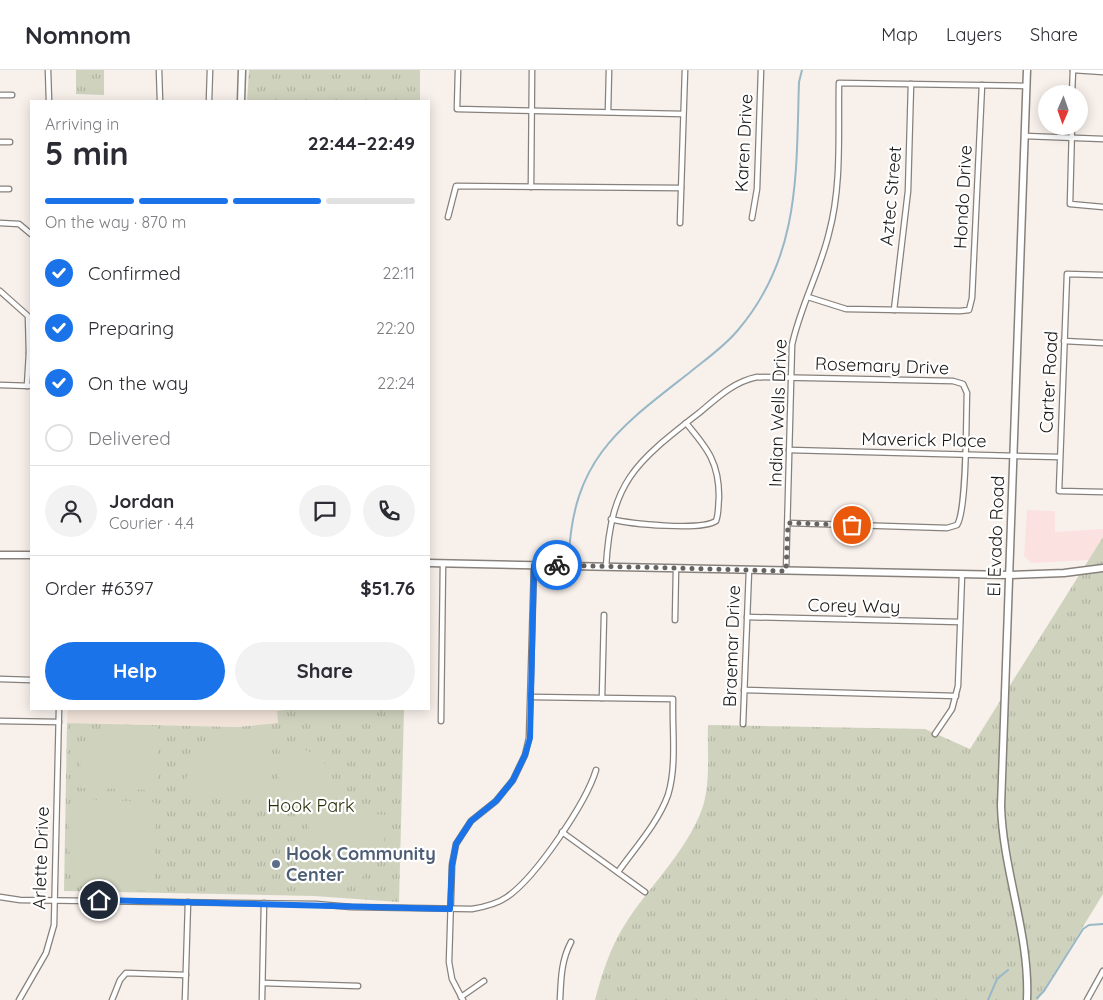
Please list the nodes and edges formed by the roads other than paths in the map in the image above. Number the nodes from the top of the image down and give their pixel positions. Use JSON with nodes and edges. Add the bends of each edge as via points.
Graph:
{"nodes":[{"id":1,"x":48,"y":70,"type":"edge"},
{"id":2,"x":159,"y":70,"type":"edge"},
{"id":3,"x":210,"y":70,"type":"edge"},
{"id":4,"x":242,"y":70,"type":"edge"},
{"id":5,"x":458,"y":70,"type":"edge"},
{"id":6,"x":532,"y":70,"type":"edge"},
{"id":7,"x":609,"y":70,"type":"edge"},
{"id":8,"x":685,"y":70,"type":"edge"},
{"id":9,"x":761,"y":70,"type":"edge"},
{"id":10,"x":1027,"y":70,"type":"edge"},
{"id":11,"x":1073,"y":70,"type":"edge"},
{"id":12,"x":1103,"y":72,"type":"edge"},
{"id":13,"x":910,"y":84,"type":"junction"},
{"id":14,"x":982,"y":85,"type":"junction"},
{"id":15,"x":1072,"y":85,"type":"edge"},
{"id":16,"x":1027,"y":86,"type":"junction"},
{"id":17,"x":0,"y":95,"type":"edge"},
{"id":18,"x":12,"y":95,"type":"dead end"},
{"id":19,"x":48,"y":100,"type":"edge"},
{"id":20,"x":160,"y":100,"type":"edge"},
{"id":21,"x":209,"y":100,"type":"edge"},
{"id":22,"x":241,"y":100,"type":"edge"},
{"id":23,"x":530,"y":111,"type":"junction"},
{"id":24,"x":608,"y":112,"type":"junction"},
{"id":25,"x":684,"y":114,"type":"junction"},
{"id":26,"x":1071,"y":135,"type":"edge"},
{"id":27,"x":1025,"y":136,"type":"junction"},
{"id":28,"x":1071,"y":138,"type":"junction"},
{"id":29,"x":1103,"y":139,"type":"edge"},
{"id":30,"x":0,"y":142,"type":"edge"},
{"id":31,"x":10,"y":142,"type":"dead end"},
{"id":32,"x":531,"y":187,"type":"junction"},
{"id":33,"x":681,"y":188,"type":"junction"},
{"id":34,"x":0,"y":189,"type":"edge"},
{"id":35,"x":9,"y":189,"type":"dead end"},
{"id":36,"x":1103,"y":207,"type":"edge"},
{"id":37,"x":448,"y":216,"type":"dead end"},
{"id":38,"x":752,"y":218,"type":"dead end"},
{"id":39,"x":0,"y":223,"type":"edge"},
{"id":40,"x":680,"y":224,"type":"dead end"},
{"id":41,"x":30,"y":233,"type":"edge"},
{"id":42,"x":1103,"y":275,"type":"edge"},
{"id":43,"x":0,"y":290,"type":"edge"},
{"id":44,"x":808,"y":297,"type":"junction"},
{"id":45,"x":894,"y":310,"type":"junction"},
{"id":46,"x":1064,"y":341,"type":"junction"},
{"id":47,"x":1103,"y":343,"type":"edge"},
{"id":48,"x":30,"y":353,"type":"edge"},
{"id":49,"x":791,"y":378,"type":"junction"},
{"id":50,"x":0,"y":385,"type":"edge"},
{"id":51,"x":29,"y":386,"type":"edge"},
{"id":52,"x":686,"y":423,"type":"junction"},
{"id":53,"x":789,"y":450,"type":"junction"},
{"id":54,"x":965,"y":455,"type":"junction"},
{"id":55,"x":1014,"y":456,"type":"junction"},
{"id":56,"x":1059,"y":457,"type":"junction"},
{"id":57,"x":1103,"y":492,"type":"edge"},
{"id":58,"x":611,"y":519,"type":"junction"},
{"id":59,"x":788,"y":523,"type":"junction"},
{"id":60,"x":0,"y":554,"type":"edge"},
{"id":61,"x":30,"y":555,"type":"edge"},
{"id":62,"x":430,"y":563,"type":"edge"},
{"id":63,"x":443,"y":563,"type":"junction"},
{"id":64,"x":534,"y":565,"type":"junction"},
{"id":65,"x":606,"y":566,"type":"junction"},
{"id":66,"x":676,"y":568,"type":"junction"},
{"id":67,"x":1103,"y":568,"type":"edge"},
{"id":68,"x":749,"y":570,"type":"junction"},
{"id":69,"x":786,"y":571,"type":"junction"},
{"id":70,"x":962,"y":574,"type":"junction"},
{"id":71,"x":1009,"y":575,"type":"junction"},
{"id":72,"x":604,"y":615,"type":"dead end"},
{"id":73,"x":747,"y":617,"type":"junction"},
{"id":74,"x":675,"y":620,"type":"dead end"},
{"id":75,"x":960,"y":622,"type":"junction"},
{"id":76,"x":0,"y":679,"type":"edge"},
{"id":77,"x":30,"y":680,"type":"edge"},
{"id":78,"x":744,"y":690,"type":"junction"},
{"id":79,"x":956,"y":696,"type":"junction"},
{"id":80,"x":532,"y":697,"type":"junction"},
{"id":81,"x":602,"y":698,"type":"junction"},
{"id":82,"x":59,"y":710,"type":"edge"},
{"id":83,"x":0,"y":721,"type":"edge"},
{"id":84,"x":441,"y":721,"type":"dead end"},
{"id":85,"x":59,"y":722,"type":"junction"},
{"id":86,"x":743,"y":724,"type":"dead end"},
{"id":87,"x":935,"y":734,"type":"dead end"},
{"id":88,"x":596,"y":770,"type":"dead end"},
{"id":89,"x":562,"y":832,"type":"junction"},
{"id":90,"x":618,"y":872,"type":"junction"},
{"id":91,"x":646,"y":892,"type":"dead end"},
{"id":92,"x":0,"y":896,"type":"edge"},
{"id":93,"x":56,"y":899,"type":"junction"},
{"id":94,"x":188,"y":902,"type":"junction"},
{"id":95,"x":264,"y":903,"type":"junction"},
{"id":96,"x":450,"y":909,"type":"junction"},
{"id":97,"x":571,"y":942,"type":"dead end"},
{"id":98,"x":1103,"y":971,"type":"edge"},
{"id":99,"x":186,"y":975,"type":"junction"},
{"id":100,"x":484,"y":982,"type":"dead end"},
{"id":101,"x":263,"y":983,"type":"junction"},
{"id":102,"x":358,"y":986,"type":"dead end"},
{"id":103,"x":462,"y":998,"type":"edge"},
{"id":104,"x":19,"y":1000,"type":"edge"},
{"id":105,"x":112,"y":1000,"type":"edge"},
{"id":106,"x":185,"y":1000,"type":"edge"},
{"id":107,"x":262,"y":1000,"type":"edge"},
{"id":108,"x":560,"y":1000,"type":"edge"},
{"id":109,"x":1027,"y":1000,"type":"edge"},
{"id":110,"x":1087,"y":1000,"type":"edge"}],
"edges":[{"from":1,"to":19,"type":"street"},
{"from":2,"to":20,"type":"street"},
{"from":3,"to":21,"type":"street"},
{"from":4,"to":22,"type":"main road"},
{"from":5,"to":23,"type":"street","via":[[457,109]]},
{"from":6,"to":23,"type":"street"},
{"from":7,"to":24,"type":"street"},
{"from":8,"to":25,"type":"street"},
{"from":9,"to":38,"type":"street","name":"Karen Drive"},
{"from":10,"to":16,"type":"main road","name":"El Evado Road"},
{"from":11,"to":12,"type":"street"},
{"from":11,"to":15,"type":"street"},
{"from":13,"to":14,"type":"street"},
{"from":13,"to":44,"type":"street","name":"Indian Wells Drive","via":[[839,83],[836,198],[820,266]]},
{"from":13,"to":45,"type":"street","name":"Aztec Street","via":[[908,191]]},
{"from":14,"to":16,"type":"street"},
{"from":14,"to":45,"type":"street","name":"Hondo Drive","via":[[969,310]]},
{"from":16,"to":27,"type":"main road","name":"El Evado Road"},
{"from":17,"to":18,"type":"street"},
{"from":23,"to":24,"type":"street"},
{"from":23,"to":32,"type":"street"},
{"from":24,"to":25,"type":"street"},
{"from":25,"to":33,"type":"street"},
{"from":26,"to":28,"type":"street"},
{"from":27,"to":28,"type":"street"},
{"from":27,"to":55,"type":"main road","name":"El Evado Road"},
{"from":28,"to":29,"type":"street"},
{"from":28,"to":36,"type":"street","via":[[1070,204]]},
{"from":30,"to":31,"type":"street"},
{"from":32,"to":33,"type":"street"},
{"from":32,"to":37,"type":"street","via":[[456,186]]},
{"from":33,"to":40,"type":"street"},
{"from":34,"to":35,"type":"street"},
{"from":39,"to":41,"type":"street","via":[[19,224]]},
{"from":42,"to":46,"type":"street","name":"Carter Road","via":[[1067,274]]},
{"from":43,"to":48,"type":"street","via":[[28,316]]},
{"from":44,"to":45,"type":"street","via":[[846,309]]},
{"from":44,"to":49,"type":"street","name":"Indian Wells Drive","via":[[793,337]]},
{"from":46,"to":47,"type":"street"},
{"from":46,"to":56,"type":"street","name":"Carter Road"},
{"from":48,"to":51,"type":"street"},
{"from":49,"to":52,"type":"street","name":"Rosemary Drive","via":[[745,380]]},
{"from":49,"to":53,"type":"street","name":"Indian Wells Drive"},
{"from":49,"to":54,"type":"street","name":"Rosemary Drive","via":[[953,381],[963,384],[967,393]]},
{"from":50,"to":51,"type":"street"},
{"from":52,"to":58,"type":"street","name":"Rosemary Drive","via":[[634,471],[623,487]]},
{"from":52,"to":58,"type":"street","via":[[712,456],[717,468],[716,521],[704,525],[630,524]]},
{"from":53,"to":54,"type":"street","name":"Maverick Place"},
{"from":53,"to":59,"type":"street","name":"Indian Wells Drive"},
{"from":54,"to":55,"type":"street","name":"Maverick Place"},
{"from":54,"to":59,"type":"street","via":[[962,515],[957,525],[947,528]]},
{"from":55,"to":56,"type":"street","name":"Maverick Place"},
{"from":55,"to":71,"type":"main road","name":"El Evado Road"},
{"from":56,"to":57,"type":"street","name":"Carter Road","via":[[1059,491]]},
{"from":58,"to":65,"type":"street","name":"Rosemary Drive"},
{"from":59,"to":69,"type":"street","name":"Indian Wells Drive"},
{"from":60,"to":61,"type":"main road"},
{"from":62,"to":63,"type":"main road"},
{"from":63,"to":64,"type":"main road"},
{"from":63,"to":84,"type":"street"},
{"from":64,"to":65,"type":"main road"},
{"from":64,"to":80,"type":"street"},
{"from":65,"to":66,"type":"main road"},
{"from":66,"to":68,"type":"main road"},
{"from":66,"to":74,"type":"street"},
{"from":67,"to":71,"type":"main road"},
{"from":68,"to":69,"type":"main road"},
{"from":68,"to":73,"type":"street","name":"Braemar Drive"},
{"from":69,"to":70,"type":"main road"},
{"from":70,"to":71,"type":"main road"},
{"from":70,"to":75,"type":"street"},
{"from":71,"to":109,"type":"main road","name":"El Evado Road","via":[[1001,819],[1025,949]]},
{"from":72,"to":81,"type":"street"},
{"from":73,"to":75,"type":"street","name":"Corey Way"},
{"from":73,"to":78,"type":"street","name":"Braemar Drive"},
{"from":75,"to":79,"type":"street"},
{"from":76,"to":77,"type":"street"},
{"from":78,"to":79,"type":"street"},
{"from":78,"to":86,"type":"street","name":"Braemar Drive"},
{"from":79,"to":87,"type":"street"},
{"from":80,"to":81,"type":"street"},
{"from":80,"to":96,"type":"street","via":[[530,738],[519,770],[496,801],[471,821],[456,844]]},
{"from":81,"to":90,"type":"street","via":[[673,699],[672,774],[667,796],[660,813]]},
{"from":82,"to":85,"type":"street","name":"Arlette Drive"},
{"from":83,"to":85,"type":"street"},
{"from":85,"to":93,"type":"street","name":"Arlette Drive"},
{"from":88,"to":89,"type":"street","via":[[585,798]]},
{"from":89,"to":90,"type":"street"},
{"from":89,"to":96,"type":"street","via":[[528,879],[506,898],[484,907]]},
{"from":90,"to":91,"type":"street"},
{"from":92,"to":93,"type":"street","via":[[20,900]]},
{"from":93,"to":94,"type":"street"},
{"from":93,"to":104,"type":"street","name":"Arlette Drive","via":[[54,925],[46,953]]},
{"from":94,"to":95,"type":"street"},
{"from":94,"to":99,"type":"street"},
{"from":95,"to":96,"type":"street"},
{"from":95,"to":101,"type":"street"},
{"from":96,"to":103,"type":"street","via":[[449,962],[452,979]]},
{"from":97,"to":108,"type":"street","via":[[564,955]]},
{"from":98,"to":110,"type":"street"},
{"from":99,"to":105,"type":"street","via":[[126,973]]},
{"from":99,"to":106,"type":"street"},
{"from":100,"to":103,"type":"street"},
{"from":101,"to":102,"type":"street"},
{"from":101,"to":107,"type":"street"}]}
